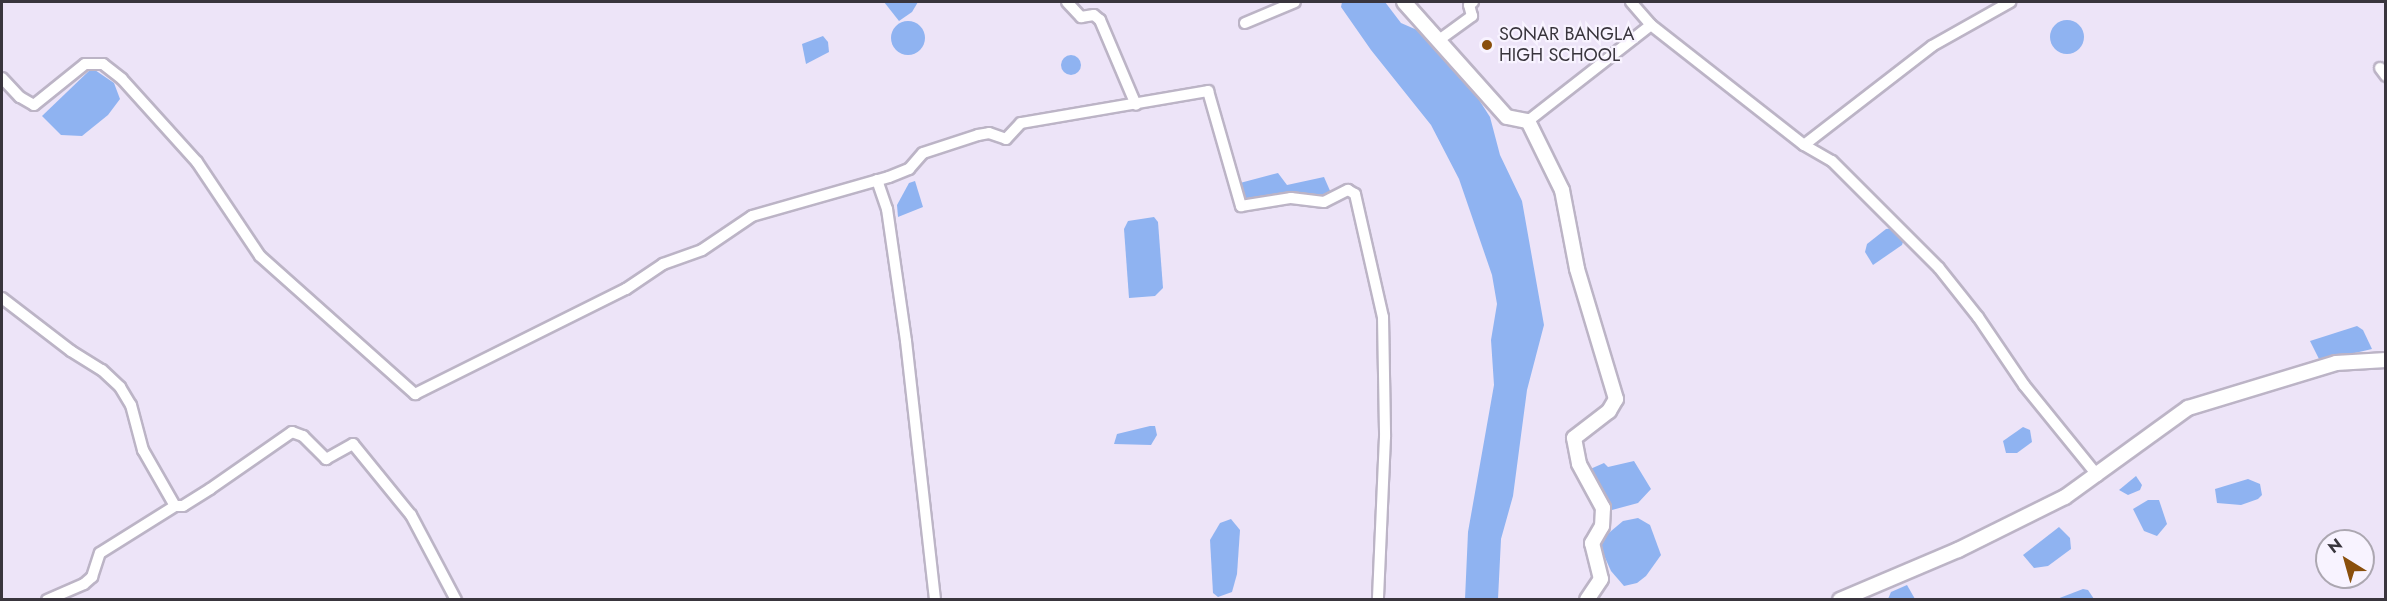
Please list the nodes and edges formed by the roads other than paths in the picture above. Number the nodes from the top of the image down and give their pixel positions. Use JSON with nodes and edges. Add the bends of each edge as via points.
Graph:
{"nodes":[{"id":1,"x":1067,"y":2,"type":"edge"},
{"id":2,"x":1295,"y":2,"type":"edge"},
{"id":3,"x":1404,"y":2,"type":"edge"},
{"id":4,"x":1473,"y":2,"type":"edge"},
{"id":5,"x":1631,"y":2,"type":"edge"},
{"id":6,"x":2010,"y":2,"type":"edge"},
{"id":7,"x":1245,"y":23,"type":"dead end"},
{"id":8,"x":1651,"y":25,"type":"junction"},
{"id":9,"x":1439,"y":40,"type":"junction"},
{"id":10,"x":2,"y":78,"type":"edge"},
{"id":11,"x":1136,"y":105,"type":"junction"},
{"id":12,"x":1528,"y":121,"type":"junction"},
{"id":13,"x":1804,"y":145,"type":"junction"},
{"id":14,"x":878,"y":180,"type":"junction"},
{"id":15,"x":2,"y":298,"type":"edge"},
{"id":16,"x":2385,"y":360,"type":"edge"},
{"id":17,"x":2098,"y":476,"type":"junction"},
{"id":18,"x":175,"y":506,"type":"junction"},
{"id":19,"x":47,"y":600,"type":"edge"},
{"id":20,"x":456,"y":600,"type":"edge"},
{"id":21,"x":935,"y":600,"type":"edge"},
{"id":22,"x":1378,"y":600,"type":"edge"},
{"id":23,"x":1587,"y":600,"type":"edge"},
{"id":24,"x":1840,"y":600,"type":"edge"}],
"edges":[{"from":1,"to":11,"type":"street","via":[[1081,17],[1094,15],[1100,20]]},
{"from":2,"to":7,"type":"street"},
{"from":3,"to":9,"type":"street"},
{"from":4,"to":9,"type":"street","via":[[1469,5],[1472,16]]},
{"from":5,"to":8,"type":"street"},
{"from":6,"to":13,"type":"street","via":[[1932,46]]},
{"from":8,"to":12,"type":"street"},
{"from":8,"to":13,"type":"street"},
{"from":9,"to":12,"type":"street","via":[[1507,117]]},
{"from":10,"to":14,"type":"street","via":[[26,102],[40,108],[85,64],[103,64],[122,79],[196,162],[260,256],[415,394],[626,289],[663,264],[702,250],[752,216]]},
{"from":11,"to":14,"type":"street","via":[[1021,123],[1006,139],[989,133],[978,135],[923,153],[909,169]]},
{"from":11,"to":22,"type":"street","via":[[1199,89],[1208,91],[1241,206],[1291,198],[1324,202],[1348,190],[1355,194],[1383,317],[1385,436]]},
{"from":12,"to":23,"type":"street","via":[[1562,190],[1577,269],[1616,399],[1609,411],[1574,438],[1579,464],[1603,508],[1602,526],[1592,543],[1601,579]]},
{"from":13,"to":17,"type":"street","via":[[1832,161],[1939,268],[2024,385]]},
{"from":14,"to":21,"type":"street","via":[[887,209],[906,341]]},
{"from":15,"to":18,"type":"street","via":[[71,351],[102,369],[120,387],[131,405],[143,450]]},
{"from":16,"to":17,"type":"street","via":[[2336,363],[2188,408]]},
{"from":17,"to":24,"type":"street","via":[[2065,497],[1958,550]]},
{"from":18,"to":19,"type":"street","via":[[100,553],[92,577],[84,584]]},
{"from":18,"to":20,"type":"street","via":[[183,506],[210,489],[292,432],[303,435],[326,459],[353,444],[411,515]]}]}
